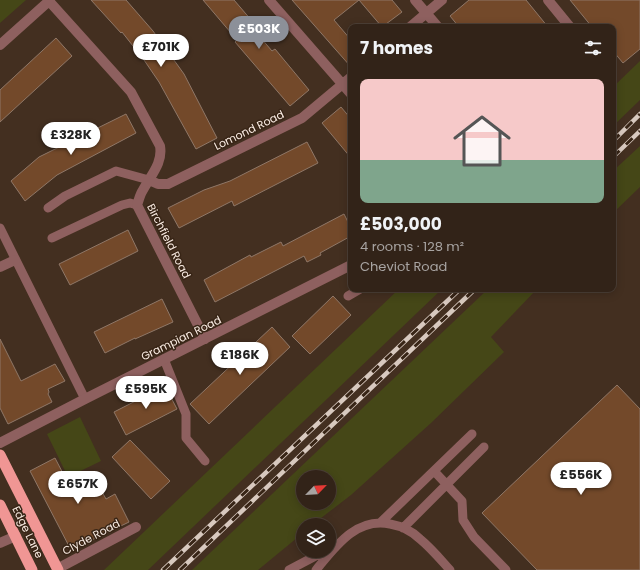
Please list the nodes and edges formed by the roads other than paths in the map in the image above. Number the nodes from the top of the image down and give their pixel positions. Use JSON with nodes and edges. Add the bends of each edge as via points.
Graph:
{"nodes":[{"id":1,"x":269,"y":0,"type":"edge"},
{"id":2,"x":415,"y":0,"type":"edge"},
{"id":3,"x":442,"y":0,"type":"edge"},
{"id":4,"x":548,"y":0,"type":"edge"},
{"id":5,"x":48,"y":1,"type":"edge"},
{"id":6,"x":427,"y":14,"type":"junction"},
{"id":7,"x":414,"y":24,"type":"edge"},
{"id":8,"x":435,"y":24,"type":"edge"},
{"id":9,"x":568,"y":24,"type":"edge"},
{"id":10,"x":0,"y":45,"type":"edge"},
{"id":11,"x":348,"y":80,"type":"edge"},
{"id":12,"x":343,"y":84,"type":"junction"},
{"id":13,"x":348,"y":90,"type":"edge"},
{"id":14,"x":149,"y":180,"type":"junction"},
{"id":15,"x":137,"y":205,"type":"junction"},
{"id":16,"x":48,"y":208,"type":"dead end"},
{"id":17,"x":0,"y":228,"type":"edge"},
{"id":18,"x":52,"y":238,"type":"dead end"},
{"id":19,"x":16,"y":260,"type":"junction"},
{"id":20,"x":0,"y":267,"type":"edge"},
{"id":21,"x":348,"y":267,"type":"edge"},
{"id":22,"x":355,"y":292,"type":"edge"},
{"id":23,"x":348,"y":296,"type":"dead end"},
{"id":24,"x":205,"y":339,"type":"junction"},
{"id":25,"x":164,"y":359,"type":"junction"},
{"id":26,"x":85,"y":399,"type":"junction"},
{"id":27,"x":472,"y":434,"type":"dead end"},
{"id":28,"x":0,"y":443,"type":"edge"},
{"id":29,"x":484,"y":447,"type":"dead end"},
{"id":30,"x":0,"y":455,"type":"edge"},
{"id":31,"x":205,"y":461,"type":"dead end"},
{"id":32,"x":434,"y":471,"type":"junction"},
{"id":33,"x":447,"y":484,"type":"junction"},
{"id":34,"x":0,"y":505,"type":"edge"},
{"id":35,"x":381,"y":522,"type":"junction"},
{"id":36,"x":136,"y":528,"type":"dead end"},
{"id":37,"x":403,"y":528,"type":"junction"},
{"id":38,"x":16,"y":536,"type":"junction"},
{"id":39,"x":0,"y":543,"type":"edge"},
{"id":40,"x":336,"y":544,"type":"edge"},
{"id":41,"x":312,"y":558,"type":"edge"},
{"id":42,"x":324,"y":558,"type":"edge"},
{"id":43,"x":58,"y":569,"type":"edge"},
{"id":44,"x":32,"y":570,"type":"edge"},
{"id":45,"x":289,"y":570,"type":"edge"},
{"id":46,"x":316,"y":570,"type":"edge"},
{"id":47,"x":450,"y":570,"type":"edge"},
{"id":48,"x":506,"y":570,"type":"edge"}],
"edges":[{"from":1,"to":12,"type":"street"},
{"from":2,"to":6,"type":"street"},
{"from":3,"to":6,"type":"street"},
{"from":4,"to":9,"type":"street"},
{"from":5,"to":10,"type":"street"},
{"from":5,"to":14,"type":"street","name":"Birchfield Road","via":[[131,92],[160,146],[159,163]]},
{"from":6,"to":7,"type":"street"},
{"from":6,"to":8,"type":"street"},
{"from":11,"to":12,"type":"street","name":"Lomond Road"},
{"from":12,"to":13,"type":"street"},
{"from":12,"to":14,"type":"street","name":"Lomond Road","via":[[302,118],[204,167],[168,184],[158,184]]},
{"from":14,"to":15,"type":"street","name":"Birchfield Road"},
{"from":14,"to":16,"type":"lane","via":[[116,171],[65,196]]},
{"from":15,"to":18,"type":"lane","via":[[122,205]]},
{"from":15,"to":24,"type":"street","name":"Birchfield Road"},
{"from":17,"to":19,"type":"lane"},
{"from":19,"to":20,"type":"street"},
{"from":19,"to":26,"type":"lane"},
{"from":21,"to":24,"type":"street","name":"Grampian Road"},
{"from":22,"to":23,"type":"lane"},
{"from":24,"to":25,"type":"street","name":"Grampian Road"},
{"from":25,"to":26,"type":"street","name":"Grampian Road"},
{"from":25,"to":31,"type":"lane","via":[[186,414],[186,438]]},
{"from":26,"to":28,"type":"street","name":"Grampian Road"},
{"from":27,"to":32,"type":"lane"},
{"from":29,"to":33,"type":"lane"},
{"from":30,"to":43,"type":"highway","name":"Edge Lane"},
{"from":32,"to":33,"type":"lane"},
{"from":32,"to":35,"type":"lane"},
{"from":33,"to":37,"type":"lane"},
{"from":33,"to":48,"type":"lane","via":[[462,501],[463,520],[474,537]]},
{"from":34,"to":38,"type":"highway","name":"Edge Lane"},
{"from":35,"to":37,"type":"lane"},
{"from":35,"to":40,"type":"lane","via":[[355,530]]},
{"from":36,"to":43,"type":"street","name":"Clyde Road"},
{"from":37,"to":47,"type":"lane","via":[[420,538]]},
{"from":38,"to":39,"type":"street"},
{"from":38,"to":44,"type":"highway","name":"Edge Lane"},
{"from":41,"to":45,"type":"lane"},
{"from":42,"to":46,"type":"lane"}]}
